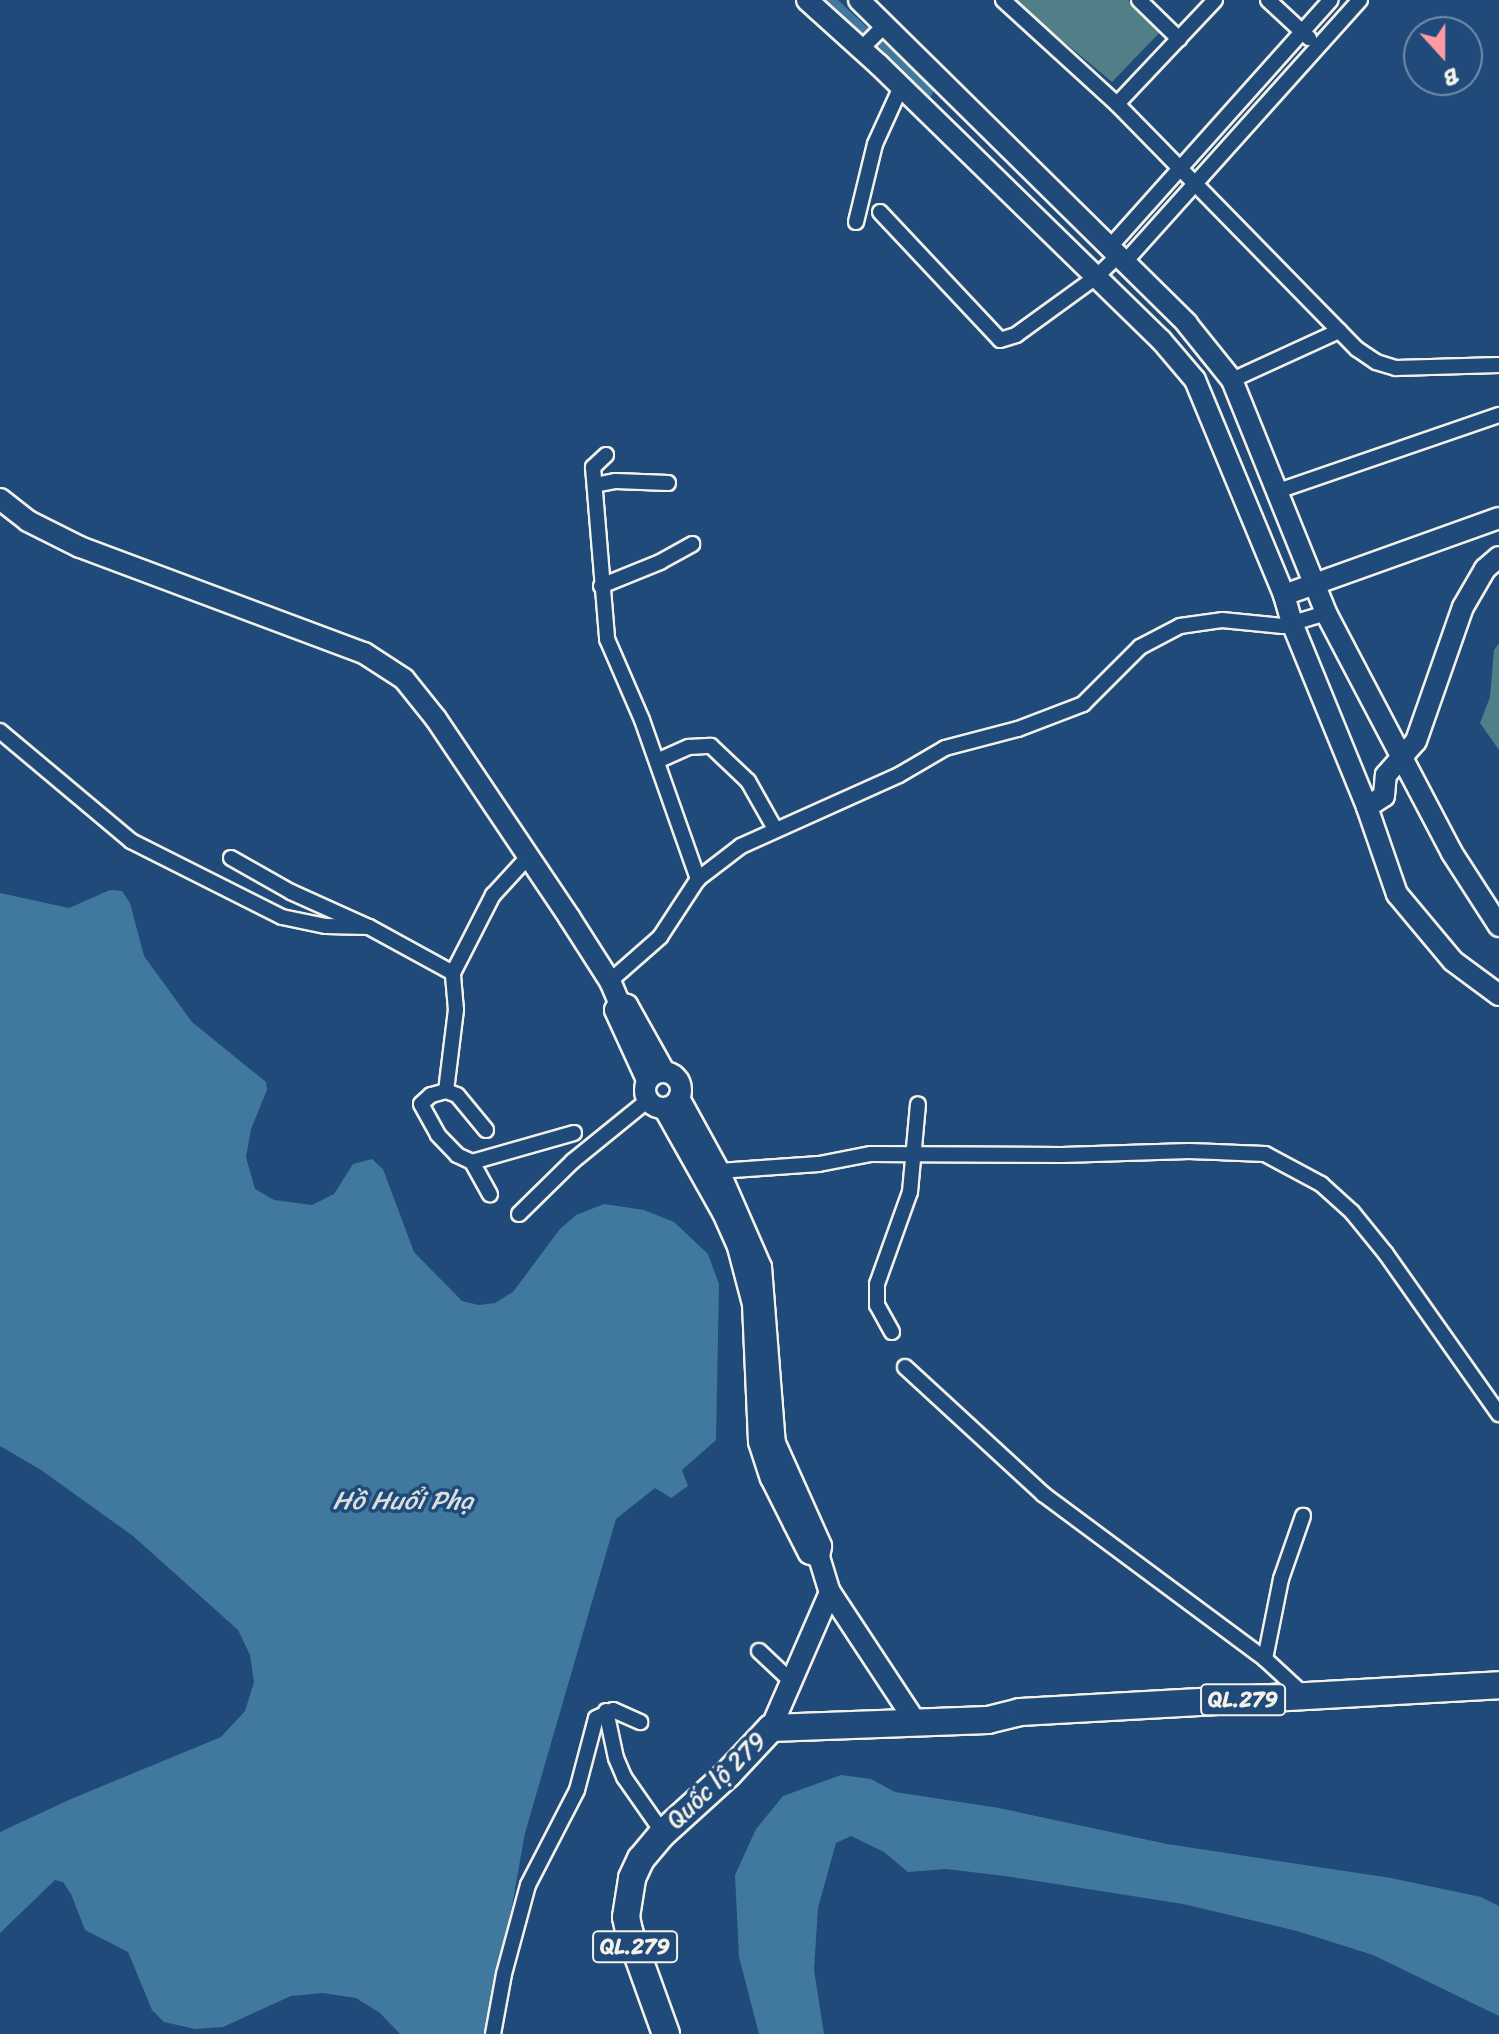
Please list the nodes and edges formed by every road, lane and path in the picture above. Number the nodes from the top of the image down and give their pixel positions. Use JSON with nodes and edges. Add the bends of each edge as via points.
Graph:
{"nodes":[{"id":1,"x":807,"y":0,"type":"edge"},
{"id":2,"x":859,"y":0,"type":"edge"},
{"id":3,"x":1003,"y":0,"type":"edge"},
{"id":4,"x":1139,"y":0,"type":"edge"},
{"id":5,"x":1215,"y":0,"type":"edge"},
{"id":6,"x":1268,"y":0,"type":"edge"},
{"id":7,"x":1331,"y":0,"type":"edge"},
{"id":8,"x":1360,"y":0,"type":"edge"},
{"id":9,"x":1302,"y":31,"type":"junction"},
{"id":10,"x":872,"y":38,"type":"junction"},
{"id":11,"x":1179,"y":39,"type":"junction"},
{"id":12,"x":1318,"y":46,"type":"junction"},
{"id":13,"x":901,"y":87,"type":"junction"},
{"id":14,"x":1117,"y":104,"type":"junction"},
{"id":15,"x":1180,"y":168,"type":"junction"},
{"id":16,"x":1194,"y":183,"type":"junction"},
{"id":17,"x":880,"y":212,"type":"dead end"},
{"id":18,"x":856,"y":222,"type":"dead end"},
{"id":19,"x":1115,"y":257,"type":"junction"},
{"id":20,"x":1096,"y":277,"type":"junction"},
{"id":21,"x":1339,"y":331,"type":"junction"},
{"id":22,"x":1499,"y":365,"type":"edge"},
{"id":23,"x":1232,"y":380,"type":"junction"},
{"id":24,"x":1499,"y":415,"type":"edge"},
{"id":25,"x":606,"y":455,"type":"dead end"},
{"id":26,"x":668,"y":483,"type":"dead end"},
{"id":27,"x":595,"y":485,"type":"junction"},
{"id":28,"x":1278,"y":491,"type":"junction"},
{"id":29,"x":2,"y":505,"type":"edge"},
{"id":30,"x":1499,"y":518,"type":"edge"},
{"id":31,"x":692,"y":544,"type":"dead end"},
{"id":32,"x":1499,"y":557,"type":"edge"},
{"id":33,"x":1315,"y":583,"type":"junction"},
{"id":34,"x":601,"y":586,"type":"junction"},
{"id":35,"x":1284,"y":595,"type":"junction"},
{"id":36,"x":1326,"y":613,"type":"junction"},
{"id":37,"x":1292,"y":623,"type":"junction"},
{"id":38,"x":0,"y":731,"type":"edge"},
{"id":39,"x":1403,"y":759,"type":"junction"},
{"id":40,"x":657,"y":761,"type":"junction"},
{"id":41,"x":1367,"y":807,"type":"junction"},
{"id":42,"x":775,"y":829,"type":"junction"},
{"id":43,"x":528,"y":857,"type":"junction"},
{"id":44,"x":231,"y":858,"type":"dead end"},
{"id":45,"x":698,"y":879,"type":"junction"},
{"id":46,"x":1499,"y":926,"type":"edge"},
{"id":47,"x":369,"y":927,"type":"junction"},
{"id":48,"x":453,"y":973,"type":"junction"},
{"id":49,"x":610,"y":981,"type":"junction"},
{"id":50,"x":1499,"y":995,"type":"edge"},
{"id":51,"x":446,"y":1091,"type":"junction"},
{"id":52,"x":660,"y":1092,"type":"junction"},
{"id":53,"x":918,"y":1104,"type":"dead end"},
{"id":54,"x":486,"y":1130,"type":"dead end"},
{"id":55,"x":574,"y":1133,"type":"dead end"},
{"id":56,"x":915,"y":1156,"type":"junction"},
{"id":57,"x":472,"y":1162,"type":"junction"},
{"id":58,"x":719,"y":1171,"type":"junction"},
{"id":59,"x":490,"y":1194,"type":"dead end"},
{"id":60,"x":519,"y":1214,"type":"dead end"},
{"id":61,"x":892,"y":1332,"type":"dead end"},
{"id":62,"x":905,"y":1367,"type":"dead end"},
{"id":63,"x":1499,"y":1414,"type":"edge"},
{"id":64,"x":1303,"y":1516,"type":"dead end"},
{"id":65,"x":819,"y":1557,"type":"junction"},
{"id":66,"x":830,"y":1592,"type":"junction"},
{"id":67,"x":759,"y":1651,"type":"dead end"},
{"id":68,"x":1265,"y":1659,"type":"junction"},
{"id":69,"x":791,"y":1681,"type":"junction"},
{"id":70,"x":1499,"y":1685,"type":"edge"},
{"id":71,"x":1292,"y":1702,"type":"junction"},
{"id":72,"x":1499,"y":1703,"type":"edge"},
{"id":73,"x":606,"y":1711,"type":"junction"},
{"id":74,"x":640,"y":1722,"type":"dead end"},
{"id":75,"x":917,"y":1724,"type":"junction"},
{"id":76,"x":771,"y":1728,"type":"junction"},
{"id":77,"x":663,"y":1833,"type":"junction"},
{"id":78,"x":493,"y":2034,"type":"edge"},
{"id":79,"x":666,"y":2034,"type":"edge"}],
"edges":[{"from":1,"to":10,"type":"street"},
{"from":2,"to":10,"type":"street"},
{"from":3,"to":14,"type":"street"},
{"from":4,"to":11,"type":"street"},
{"from":5,"to":11,"type":"street"},
{"from":6,"to":9,"type":"street"},
{"from":7,"to":9,"type":"street"},
{"from":8,"to":12,"type":"street"},
{"from":9,"to":12,"type":"street"},
{"from":9,"to":15,"type":"street"},
{"from":10,"to":13,"type":"street"},
{"from":10,"to":19,"type":"street"},
{"from":11,"to":14,"type":"street"},
{"from":12,"to":16,"type":"street"},
{"from":13,"to":18,"type":"street","via":[[880,129]]},
{"from":13,"to":20,"type":"street"},
{"from":14,"to":15,"type":"street"},
{"from":15,"to":16,"type":"street"},
{"from":15,"to":19,"type":"street"},
{"from":16,"to":19,"type":"street"},
{"from":16,"to":21,"type":"street"},
{"from":17,"to":20,"type":"street","via":[[1000,340],[1016,335]]},
{"from":19,"to":20,"type":"street"},
{"from":19,"to":23,"type":"street","via":[[1187,324]]},
{"from":20,"to":35,"type":"street","via":[[1195,380]]},
{"from":21,"to":22,"type":"street","via":[[1376,362],[1396,368]]},
{"from":21,"to":23,"type":"street"},
{"from":23,"to":28,"type":"street"},
{"from":24,"to":28,"type":"street"},
{"from":25,"to":27,"type":"street","via":[[593,467]]},
{"from":26,"to":27,"type":"street"},
{"from":27,"to":34,"type":"street"},
{"from":28,"to":33,"type":"street"},
{"from":29,"to":43,"type":"street","via":[[80,547],[383,662],[423,699]]},
{"from":30,"to":33,"type":"street"},
{"from":31,"to":34,"type":"street"},
{"from":32,"to":39,"type":"street","via":[[1485,569],[1463,607],[1425,721]]},
{"from":33,"to":35,"type":"street"},
{"from":33,"to":36,"type":"street"},
{"from":34,"to":40,"type":"street","via":[[607,639]]},
{"from":35,"to":37,"type":"street"},
{"from":36,"to":37,"type":"street"},
{"from":36,"to":39,"type":"street"},
{"from":37,"to":41,"type":"street"},
{"from":37,"to":42,"type":"street","via":[[1222,620],[1165,632],[1140,647],[1083,704],[1029,726],[945,748],[899,775]]},
{"from":38,"to":47,"type":"street","via":[[144,848],[282,917]]},
{"from":39,"to":41,"type":"street","via":[[1386,775],[1384,796]]},
{"from":39,"to":46,"type":"street"},
{"from":40,"to":42,"type":"street","via":[[689,747],[711,746],[748,781]]},
{"from":40,"to":45,"type":"street"},
{"from":41,"to":50,"type":"street","via":[[1392,882],[1409,913],[1453,961]]},
{"from":42,"to":45,"type":"street","via":[[741,846]]},
{"from":43,"to":48,"type":"street","via":[[493,895]]},
{"from":43,"to":49,"type":"street"},
{"from":44,"to":47,"type":"street"},
{"from":45,"to":49,"type":"street","via":[[660,937]]},
{"from":47,"to":48,"type":"street"},
{"from":48,"to":51,"type":"street","via":[[456,1010]]},
{"from":49,"to":52,"type":"street","via":[[619,1002],[627,1005]]},
{"from":51,"to":54,"type":"street","via":[[457,1095]]},
{"from":51,"to":57,"type":"street","via":[[421,1104],[438,1135]]},
{"from":52,"to":58,"type":"street"},
{"from":52,"to":60,"type":"street","via":[[573,1161]]},
{"from":52,"to":65,"type":"street","via":[[738,1247],[753,1304],[759,1442],[809,1553]]},
{"from":53,"to":56,"type":"street"},
{"from":55,"to":57,"type":"street"},
{"from":56,"to":58,"type":"street","via":[[871,1154],[819,1164]]},
{"from":56,"to":61,"type":"street","via":[[910,1192],[877,1284],[877,1305]]},
{"from":56,"to":63,"type":"street","via":[[1189,1151],[1276,1158],[1321,1184],[1352,1212]]},
{"from":57,"to":59,"type":"street"},
{"from":58,"to":65,"type":"street","via":[[761,1267],[775,1443],[821,1546]]},
{"from":62,"to":68,"type":"street","via":[[1043,1494]]},
{"from":64,"to":68,"type":"street","via":[[1281,1579]]},
{"from":65,"to":66,"type":"street"},
{"from":66,"to":69,"type":"street"},
{"from":66,"to":75,"type":"street"},
{"from":67,"to":69,"type":"street"},
{"from":68,"to":71,"type":"street"},
{"from":69,"to":76,"type":"street"},
{"from":70,"to":71,"type":"highway","number":"QL.279"},
{"from":71,"to":72,"type":"highway","number":"QL.279"},
{"from":71,"to":75,"type":"highway","name":"Quốc lộ 279","number":"QL.279","via":[[1020,1712],[988,1720]]},
{"from":73,"to":74,"type":"street"},
{"from":73,"to":77,"type":"street","via":[[624,1777]]},
{"from":73,"to":78,"type":"street","via":[[596,1718],[577,1790],[528,1885]]},
{"from":75,"to":76,"type":"highway","name":"Quốc lộ 279","number":"QL.279"},
{"from":76,"to":77,"type":"highway","name":"Quốc lộ 279","number":"QL.279"},
{"from":77,"to":79,"type":"highway","name":"Quốc lộ 279","number":"QL.279","via":[[637,1869],[626,1917]]}]}
